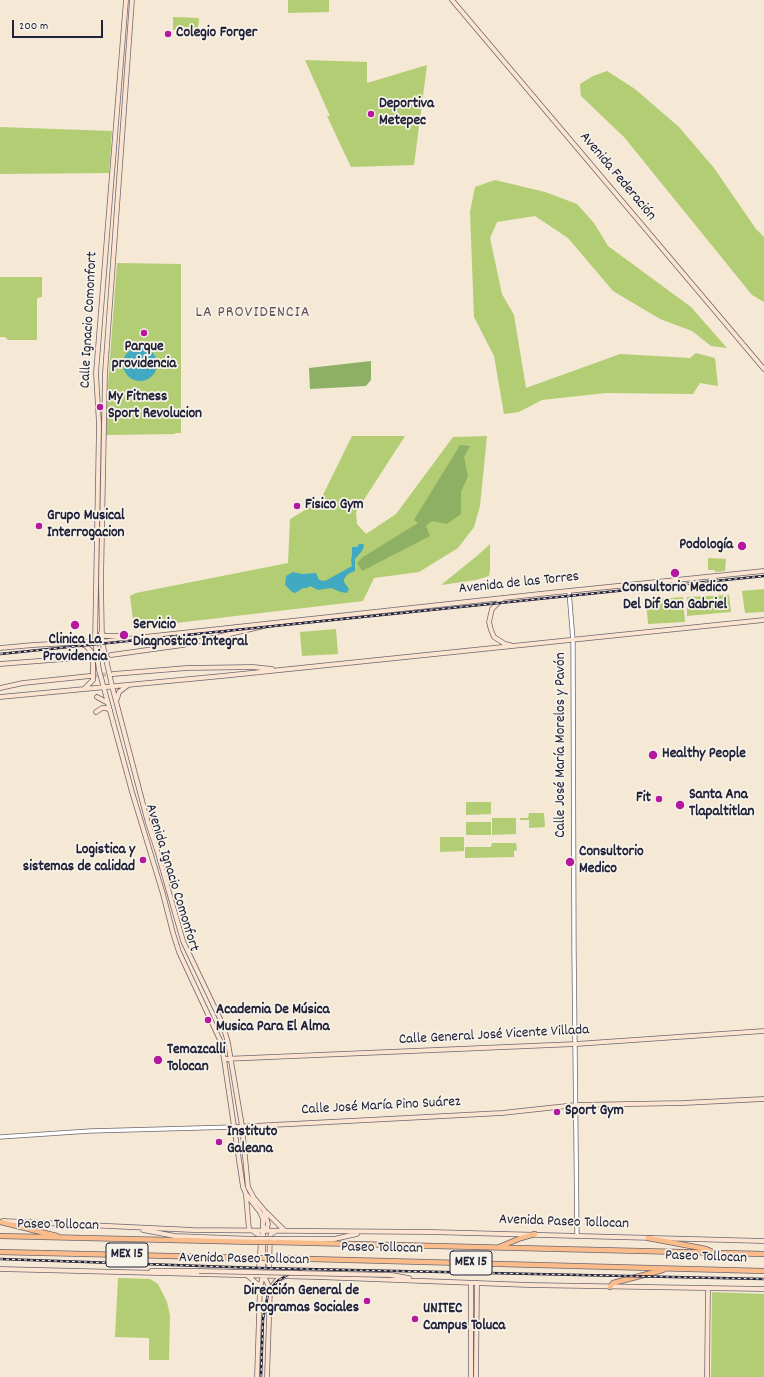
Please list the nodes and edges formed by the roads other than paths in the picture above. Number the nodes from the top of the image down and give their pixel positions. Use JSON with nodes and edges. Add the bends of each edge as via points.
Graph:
{"nodes":[{"id":1,"x":126,"y":0,"type":"edge"},
{"id":2,"x":132,"y":0,"type":"edge"},
{"id":3,"x":452,"y":0,"type":"edge"},
{"id":4,"x":764,"y":369,"type":"edge"},
{"id":5,"x":764,"y":571,"type":"edge"},
{"id":6,"x":569,"y":591,"type":"junction"},
{"id":7,"x":503,"y":598,"type":"junction"},
{"id":8,"x":764,"y":620,"type":"edge"},
{"id":9,"x":276,"y":622,"type":"junction"},
{"id":10,"x":95,"y":631,"type":"junction"},
{"id":11,"x":101,"y":633,"type":"junction"},
{"id":12,"x":135,"y":637,"type":"junction"},
{"id":13,"x":102,"y":641,"type":"junction"},
{"id":14,"x":573,"y":641,"type":"junction"},
{"id":15,"x":86,"y":642,"type":"junction"},
{"id":16,"x":95,"y":642,"type":"junction"},
{"id":17,"x":78,"y":643,"type":"junction"},
{"id":18,"x":517,"y":646,"type":"junction"},
{"id":19,"x":0,"y":648,"type":"edge"},
{"id":20,"x":111,"y":655,"type":"tunnel mouth"},
{"id":21,"x":90,"y":656,"type":"tunnel mouth"},
{"id":22,"x":0,"y":664,"type":"edge"},
{"id":23,"x":278,"y":670,"type":"junction"},
{"id":24,"x":113,"y":674,"type":"tunnel mouth"},
{"id":25,"x":90,"y":676,"type":"tunnel mouth"},
{"id":26,"x":129,"y":685,"type":"junction"},
{"id":27,"x":104,"y":686,"type":"junction"},
{"id":28,"x":112,"y":686,"type":"junction"},
{"id":29,"x":0,"y":688,"type":"edge"},
{"id":30,"x":84,"y":688,"type":"junction"},
{"id":31,"x":0,"y":697,"type":"edge"},
{"id":32,"x":97,"y":697,"type":"dead end"},
{"id":33,"x":108,"y":702,"type":"junction"},
{"id":34,"x":117,"y":703,"type":"junction"},
{"id":35,"x":110,"y":710,"type":"junction"},
{"id":36,"x":96,"y":712,"type":"dead end"},
{"id":37,"x":764,"y":1031,"type":"edge"},
{"id":38,"x":576,"y":1044,"type":"junction"},
{"id":39,"x":232,"y":1059,"type":"junction"},
{"id":40,"x":224,"y":1060,"type":"junction"},
{"id":41,"x":764,"y":1099,"type":"edge"},
{"id":42,"x":576,"y":1105,"type":"junction"},
{"id":43,"x":242,"y":1126,"type":"junction"},
{"id":44,"x":234,"y":1127,"type":"junction"},
{"id":45,"x":0,"y":1137,"type":"edge"},
{"id":46,"x":246,"y":1194,"type":"junction"},
{"id":47,"x":264,"y":1210,"type":"junction"},
{"id":48,"x":0,"y":1221,"type":"edge"},
{"id":49,"x":133,"y":1227,"type":"junction"},
{"id":50,"x":251,"y":1230,"type":"junction"},
{"id":51,"x":265,"y":1231,"type":"junction"},
{"id":52,"x":276,"y":1231,"type":"junction"},
{"id":53,"x":285,"y":1231,"type":"junction"},
{"id":54,"x":363,"y":1232,"type":"junction"},
{"id":55,"x":535,"y":1234,"type":"junction"},
{"id":56,"x":0,"y":1236,"type":"edge"},
{"id":57,"x":577,"y":1236,"type":"junction"},
{"id":58,"x":64,"y":1238,"type":"junction"},
{"id":59,"x":648,"y":1238,"type":"junction"},
{"id":60,"x":254,"y":1241,"type":"junction"},
{"id":61,"x":273,"y":1241,"type":"junction"},
{"id":62,"x":764,"y":1241,"type":"edge"},
{"id":63,"x":497,"y":1248,"type":"junction"},
{"id":64,"x":0,"y":1252,"type":"edge"},
{"id":65,"x":717,"y":1253,"type":"junction"},
{"id":66,"x":764,"y":1254,"type":"edge"},
{"id":67,"x":0,"y":1269,"type":"edge"},
{"id":68,"x":670,"y":1269,"type":"junction"},
{"id":69,"x":764,"y":1271,"type":"edge"},
{"id":70,"x":142,"y":1273,"type":"junction"},
{"id":71,"x":248,"y":1276,"type":"junction"},
{"id":72,"x":264,"y":1276,"type":"junction"},
{"id":73,"x":278,"y":1276,"type":"junction"},
{"id":74,"x":286,"y":1276,"type":"junction"},
{"id":75,"x":418,"y":1280,"type":"junction"},
{"id":76,"x":471,"y":1283,"type":"junction"},
{"id":77,"x":477,"y":1283,"type":"junction"},
{"id":78,"x":260,"y":1286,"type":"junction"},
{"id":79,"x":610,"y":1287,"type":"junction"},
{"id":80,"x":270,"y":1288,"type":"junction"},
{"id":81,"x":708,"y":1288,"type":"junction"},
{"id":82,"x":764,"y":1289,"type":"edge"},
{"id":83,"x":257,"y":1377,"type":"edge"},
{"id":84,"x":267,"y":1377,"type":"edge"},
{"id":85,"x":471,"y":1377,"type":"edge"},
{"id":86,"x":476,"y":1377,"type":"edge"},
{"id":87,"x":707,"y":1377,"type":"edge"}],
"edges":[{"from":1,"to":10,"type":"main road","name":"Calle Ignacio Comonfort","via":[[96,373],[99,410]]},
{"from":2,"to":11,"type":"main road","name":"Calle Ignacio Comonfort","via":[[105,373]]},
{"from":3,"to":4,"type":"main road","name":"Avenida Federación"},
{"from":5,"to":6,"type":"main road","name":"Avenida de las Torres"},
{"from":6,"to":7,"type":"main road","name":"Avenida de las Torres"},
{"from":6,"to":14,"type":"street","name":"Calle José María Morelos y Pavón"},
{"from":7,"to":9,"type":"main road","name":"Avenida de las Torres"},
{"from":7,"to":18,"type":"main road","via":[[492,609],[489,619],[491,630],[499,641]]},
{"from":8,"to":14,"type":"main road"},
{"from":9,"to":12,"type":"main road"},
{"from":9,"to":20,"type":"main road","via":[[183,645]]},
{"from":10,"to":15,"type":"main road"},
{"from":10,"to":16,"type":"main road","name":"Calle Ignacio Comonfort"},
{"from":11,"to":12,"type":"main road","via":[[105,636]]},
{"from":11,"to":13,"type":"main road","name":"Calle Ignacio Comonfort"},
{"from":12,"to":13,"type":"main road"},
{"from":13,"to":16,"type":"main road"},
{"from":13,"to":28,"type":"main road","name":"Avenida Ignacio Comonfort"},
{"from":14,"to":18,"type":"main road"},
{"from":14,"to":38,"type":"street","name":"Calle José María Morelos y Pavón"},
{"from":15,"to":16,"type":"main road"},
{"from":15,"to":17,"type":"main road"},
{"from":16,"to":27,"type":"main road","name":"Avenida Ignacio Comonfort"},
{"from":17,"to":19,"type":"main road"},
{"from":17,"to":30,"type":"main road","via":[[89,648],[92,655],[93,680]]},
{"from":18,"to":23,"type":"main road"},
{"from":21,"to":22,"type":"main road"},
{"from":23,"to":24,"type":"main road","via":[[253,667],[187,668]]},
{"from":23,"to":26,"type":"main road"},
{"from":25,"to":29,"type":"main road"},
{"from":26,"to":28,"type":"main road"},
{"from":26,"to":34,"type":"main road","via":[[117,694]]},
{"from":27,"to":28,"type":"main road"},
{"from":27,"to":30,"type":"main road"},
{"from":27,"to":33,"type":"main road","name":"Avenida Ignacio Comonfort"},
{"from":28,"to":34,"type":"main road","name":"Avenida Ignacio Comonfort"},
{"from":30,"to":31,"type":"main road"},
{"from":32,"to":33,"type":"main road"},
{"from":33,"to":35,"type":"main road","name":"Avenida Ignacio Comonfort"},
{"from":34,"to":39,"type":"main road","name":"Avenida Ignacio Comonfort","via":[[148,823],[183,942],[223,1025]]},
{"from":35,"to":36,"type":"main road","via":[[102,708]]},
{"from":35,"to":40,"type":"main road","name":"Avenida Ignacio Comonfort","via":[[176,941],[217,1031]]},
{"from":37,"to":38,"type":"main road","name":"Calle General José Vicente Villada"},
{"from":38,"to":39,"type":"main road","name":"Calle General José Vicente Villada"},
{"from":38,"to":42,"type":"street","name":"Calle José María Morelos y Pavón"},
{"from":39,"to":40,"type":"main road","name":"Calle General José Vicente Villada"},
{"from":39,"to":43,"type":"main road","name":"Avenida Ignacio Comonfort"},
{"from":40,"to":44,"type":"main road","name":"Avenida Ignacio Comonfort"},
{"from":41,"to":42,"type":"main road","name":"Calle José María Pino Suárez"},
{"from":42,"to":43,"type":"main road","name":"Calle José María Pino Suárez","via":[[498,1113]]},
{"from":42,"to":57,"type":"street","name":"Calle José María Morelos y Pavón"},
{"from":43,"to":44,"type":"main road","name":"Calle José María Pino Suárez"},
{"from":43,"to":47,"type":"main road","name":"Avenida Ignacio Comonfort","via":[[248,1187]]},
{"from":44,"to":45,"type":"street","name":"Calle José María Pino Suárez","via":[[90,1131]]},
{"from":44,"to":46,"type":"main road","name":"Avenida Ignacio Comonfort"},
{"from":46,"to":50,"type":"main road"},
{"from":46,"to":51,"type":"main road","name":"Avenida Ignacio Comonfort","via":[[262,1216]]},
{"from":47,"to":51,"type":"main road","via":[[268,1224]]},
{"from":47,"to":53,"type":"main road","name":"Avenida Ignacio Comonfort"},
{"from":48,"to":49,"type":"main road","name":"Avenida Paseo Tollocan"},
{"from":48,"to":58,"type":"highway"},
{"from":49,"to":50,"type":"main road","name":"Avenida Paseo Tollocan"},
{"from":49,"to":60,"type":"main road","name":"Avenida Paseo Tollocan","via":[[169,1235]]},
{"from":50,"to":51,"type":"main road","name":"Avenida Paseo Tollocan"},
{"from":50,"to":71,"type":"main road","via":[[258,1233],[260,1238],[258,1268]]},
{"from":51,"to":52,"type":"main road","name":"Avenida Paseo Tollocan"},
{"from":51,"to":72,"type":"main road"},
{"from":52,"to":53,"type":"main road","name":"Avenida Paseo Tollocan"},
{"from":52,"to":73,"type":"main road","via":[[271,1235],[269,1268]]},
{"from":53,"to":54,"type":"main road","name":"Avenida Paseo Tollocan"},
{"from":54,"to":55,"type":"main road","name":"Avenida Paseo Tollocan"},
{"from":54,"to":61,"type":"main road","name":"Avenida Paseo Tollocan","via":[[334,1239]]},
{"from":55,"to":57,"type":"main road","name":"Avenida Paseo Tollocan"},
{"from":55,"to":63,"type":"highway"},
{"from":56,"to":58,"type":"highway","name":"Paseo Tollocan","number":"MEX 15"},
{"from":57,"to":59,"type":"main road","name":"Avenida Paseo Tollocan"},
{"from":58,"to":60,"type":"highway","name":"Paseo Tollocan","number":"MEX 15"},
{"from":59,"to":62,"type":"main road","name":"Avenida Paseo Tollocan"},
{"from":59,"to":65,"type":"highway"},
{"from":60,"to":61,"type":"highway","name":"Paseo Tollocan","number":"MEX 15","bridge":true},
{"from":61,"to":63,"type":"highway","name":"Paseo Tollocan","number":"MEX 15"},
{"from":63,"to":65,"type":"highway","name":"Paseo Tollocan","number":"MEX 15"},
{"from":64,"to":68,"type":"highway","name":"Paseo Tollocan","number":"MEX 15","bridge":true},
{"from":65,"to":66,"type":"highway","name":"Paseo Tollocan","number":"MEX 15"},
{"from":67,"to":70,"type":"main road","name":"Avenida Paseo Tollocan"},
{"from":68,"to":69,"type":"highway","name":"Paseo Tollocan","number":"MEX 15"},
{"from":68,"to":79,"type":"highway","via":[[613,1283]]},
{"from":70,"to":71,"type":"main road","name":"Avenida Paseo Tollocan"},
{"from":70,"to":75,"type":"main road","name":"Avenida Paseo Tollocan","bridge":true,"via":[[159,1270],[391,1275]]},
{"from":71,"to":72,"type":"main road","name":"Avenida Paseo Tollocan"},
{"from":71,"to":78,"type":"main road"},
{"from":72,"to":73,"type":"main road","name":"Avenida Paseo Tollocan"},
{"from":72,"to":78,"type":"main road"},
{"from":72,"to":80,"type":"main road"},
{"from":73,"to":74,"type":"main road","name":"Avenida Paseo Tollocan"},
{"from":74,"to":75,"type":"main road","name":"Avenida Paseo Tollocan"},
{"from":74,"to":80,"type":"main road","via":[[277,1280]]},
{"from":75,"to":76,"type":"main road","name":"Avenida Paseo Tollocan"},
{"from":76,"to":77,"type":"main road","name":"Avenida Paseo Tollocan"},
{"from":76,"to":85,"type":"main road"},
{"from":77,"to":79,"type":"main road","name":"Avenida Paseo Tollocan"},
{"from":77,"to":86,"type":"main road"},
{"from":78,"to":83,"type":"main road"},
{"from":79,"to":81,"type":"main road","name":"Avenida Paseo Tollocan"},
{"from":80,"to":84,"type":"main road"},
{"from":81,"to":82,"type":"main road","name":"Avenida Paseo Tollocan"},
{"from":81,"to":87,"type":"main road"}]}
